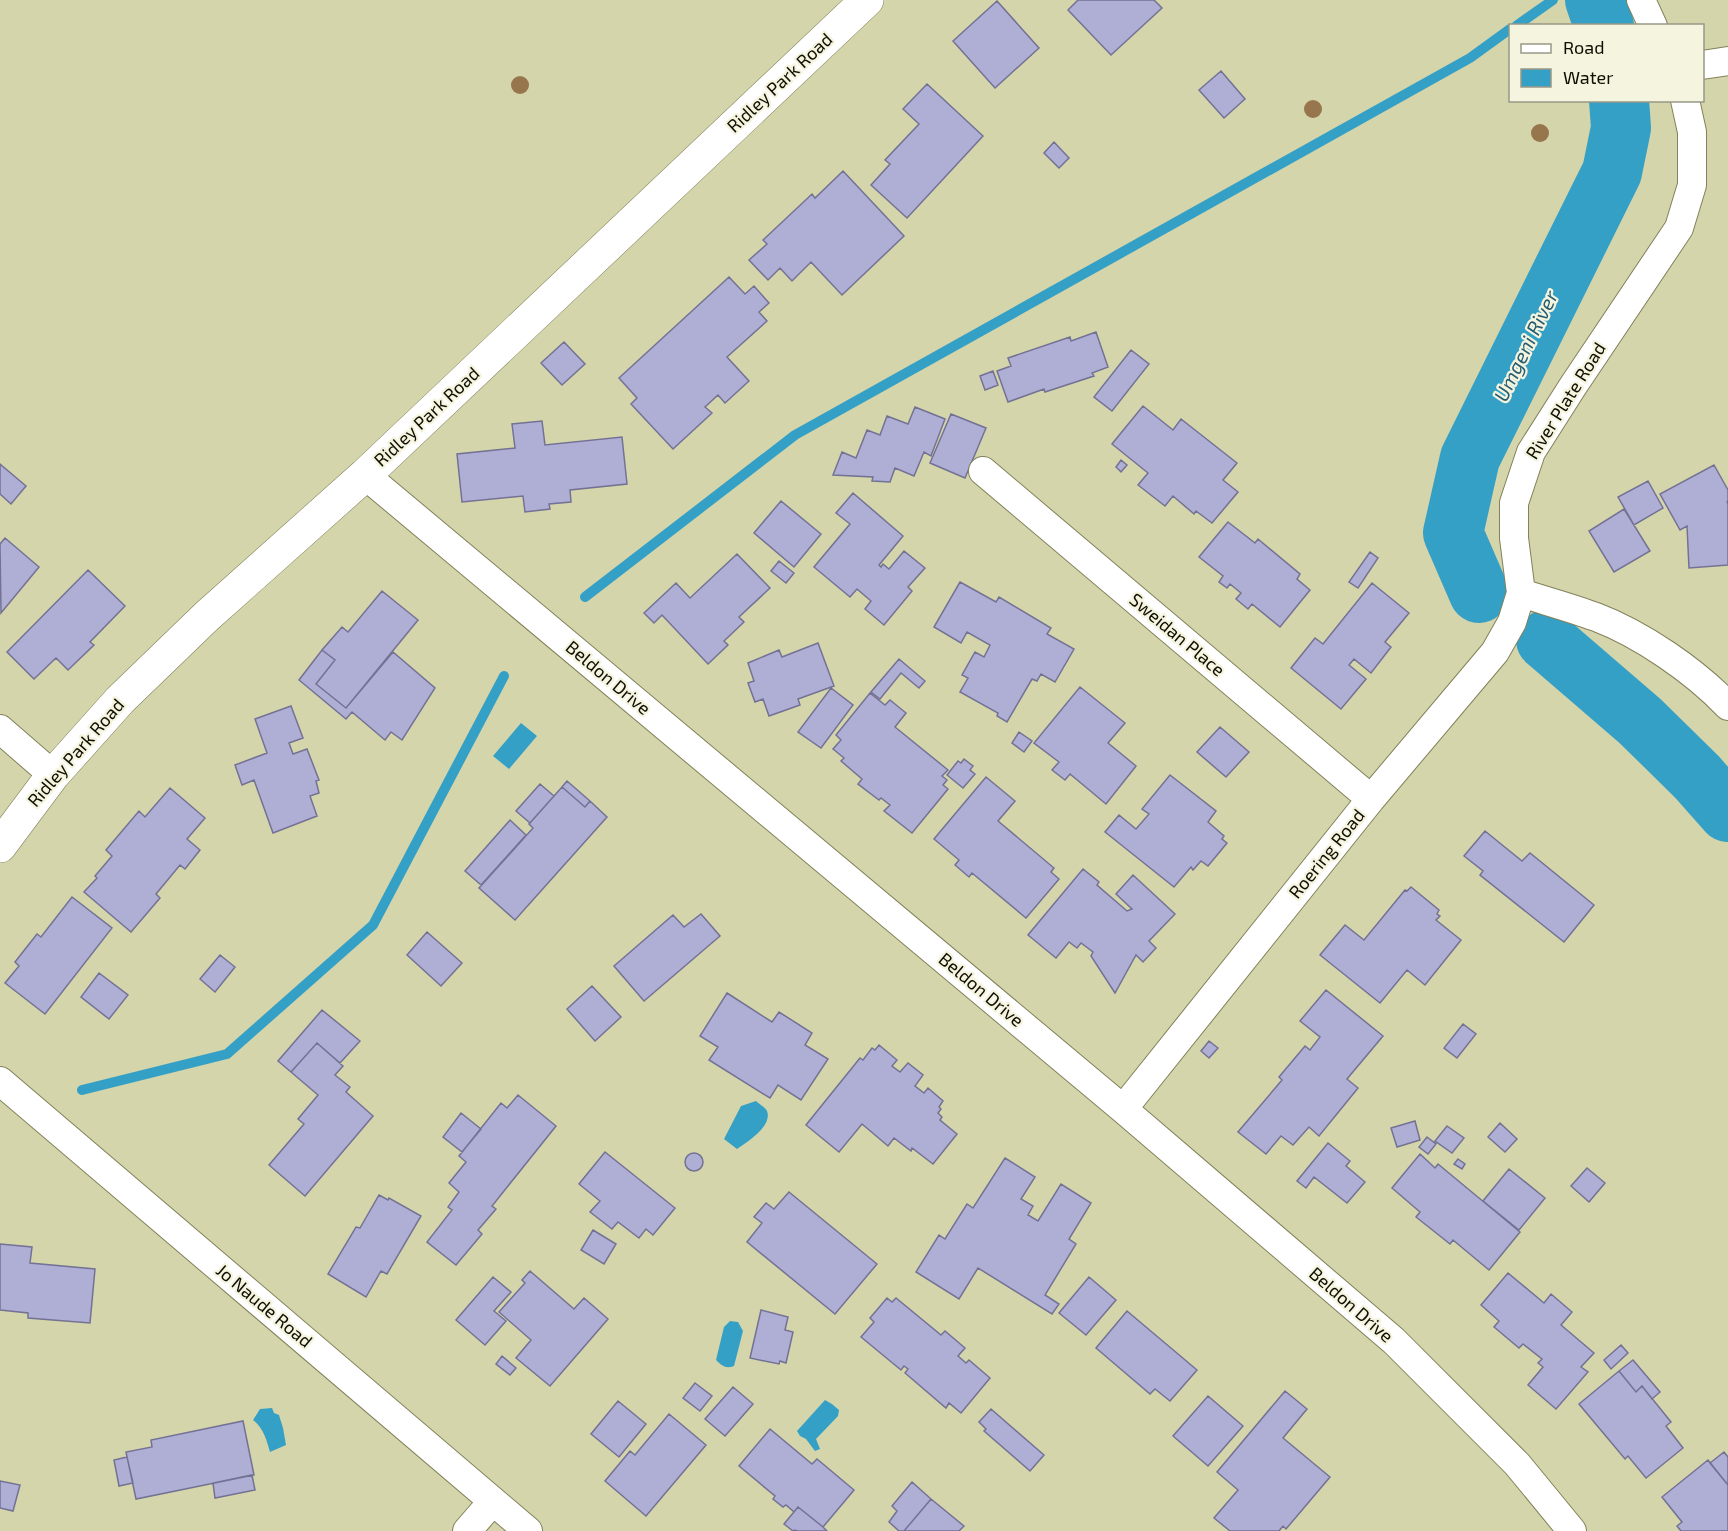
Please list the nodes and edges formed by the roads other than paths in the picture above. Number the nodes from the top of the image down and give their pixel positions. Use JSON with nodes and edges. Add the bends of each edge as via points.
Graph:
{"nodes":[{"id":1,"x":867,"y":0,"type":"edge"},
{"id":2,"x":1641,"y":0,"type":"edge"},
{"id":3,"x":1652,"y":24,"type":"edge"},
{"id":4,"x":1728,"y":61,"type":"edge"},
{"id":5,"x":1704,"y":65,"type":"edge"},
{"id":6,"x":1685,"y":102,"type":"edge"},
{"id":7,"x":983,"y":471,"type":"dead end"},
{"id":8,"x":365,"y":475,"type":"junction"},
{"id":9,"x":1521,"y":593,"type":"junction"},
{"id":10,"x":1728,"y":706,"type":"edge"},
{"id":11,"x":0,"y":729,"type":"edge"},
{"id":12,"x":53,"y":775,"type":"junction"},
{"id":13,"x":1371,"y":799,"type":"junction"},
{"id":14,"x":0,"y":846,"type":"edge"},
{"id":15,"x":0,"y":1081,"type":"edge"},
{"id":16,"x":1123,"y":1110,"type":"junction"},
{"id":17,"x":493,"y":1501,"type":"junction"},
{"id":18,"x":467,"y":1531,"type":"edge"},
{"id":19,"x":528,"y":1531,"type":"edge"},
{"id":20,"x":1572,"y":1531,"type":"edge"}],
"edges":[{"from":1,"to":8,"type":"street","name":"Ridley Park Road"},
{"from":2,"to":3,"type":"street"},
{"from":4,"to":5,"type":"street"},
{"from":6,"to":9,"type":"street","name":"River Plate Road","via":[[1692,132],[1692,185],[1679,228],[1531,452],[1514,503]]},
{"from":7,"to":13,"type":"street","name":"Sweidan Place"},
{"from":8,"to":12,"type":"street","name":"Ridley Park Road","via":[[207,616],[120,700]]},
{"from":8,"to":16,"type":"street","name":"Beldon Drive"},
{"from":9,"to":10,"type":"street","via":[[1597,617],[1647,642],[1684,667]]},
{"from":9,"to":13,"type":"street","name":"Roering Road","via":[[1512,622],[1495,652]]},
{"from":11,"to":12,"type":"street"},
{"from":12,"to":14,"type":"street","name":"Ridley Park Road"},
{"from":13,"to":16,"type":"street","name":"Roering Road"},
{"from":15,"to":17,"type":"street","name":"Jo Naude Road"},
{"from":16,"to":20,"type":"street","name":"Beldon Drive","via":[[1394,1341],[1517,1464]]},
{"from":17,"to":18,"type":"street"},
{"from":17,"to":19,"type":"street","name":"Jo Naude Road"}]}
